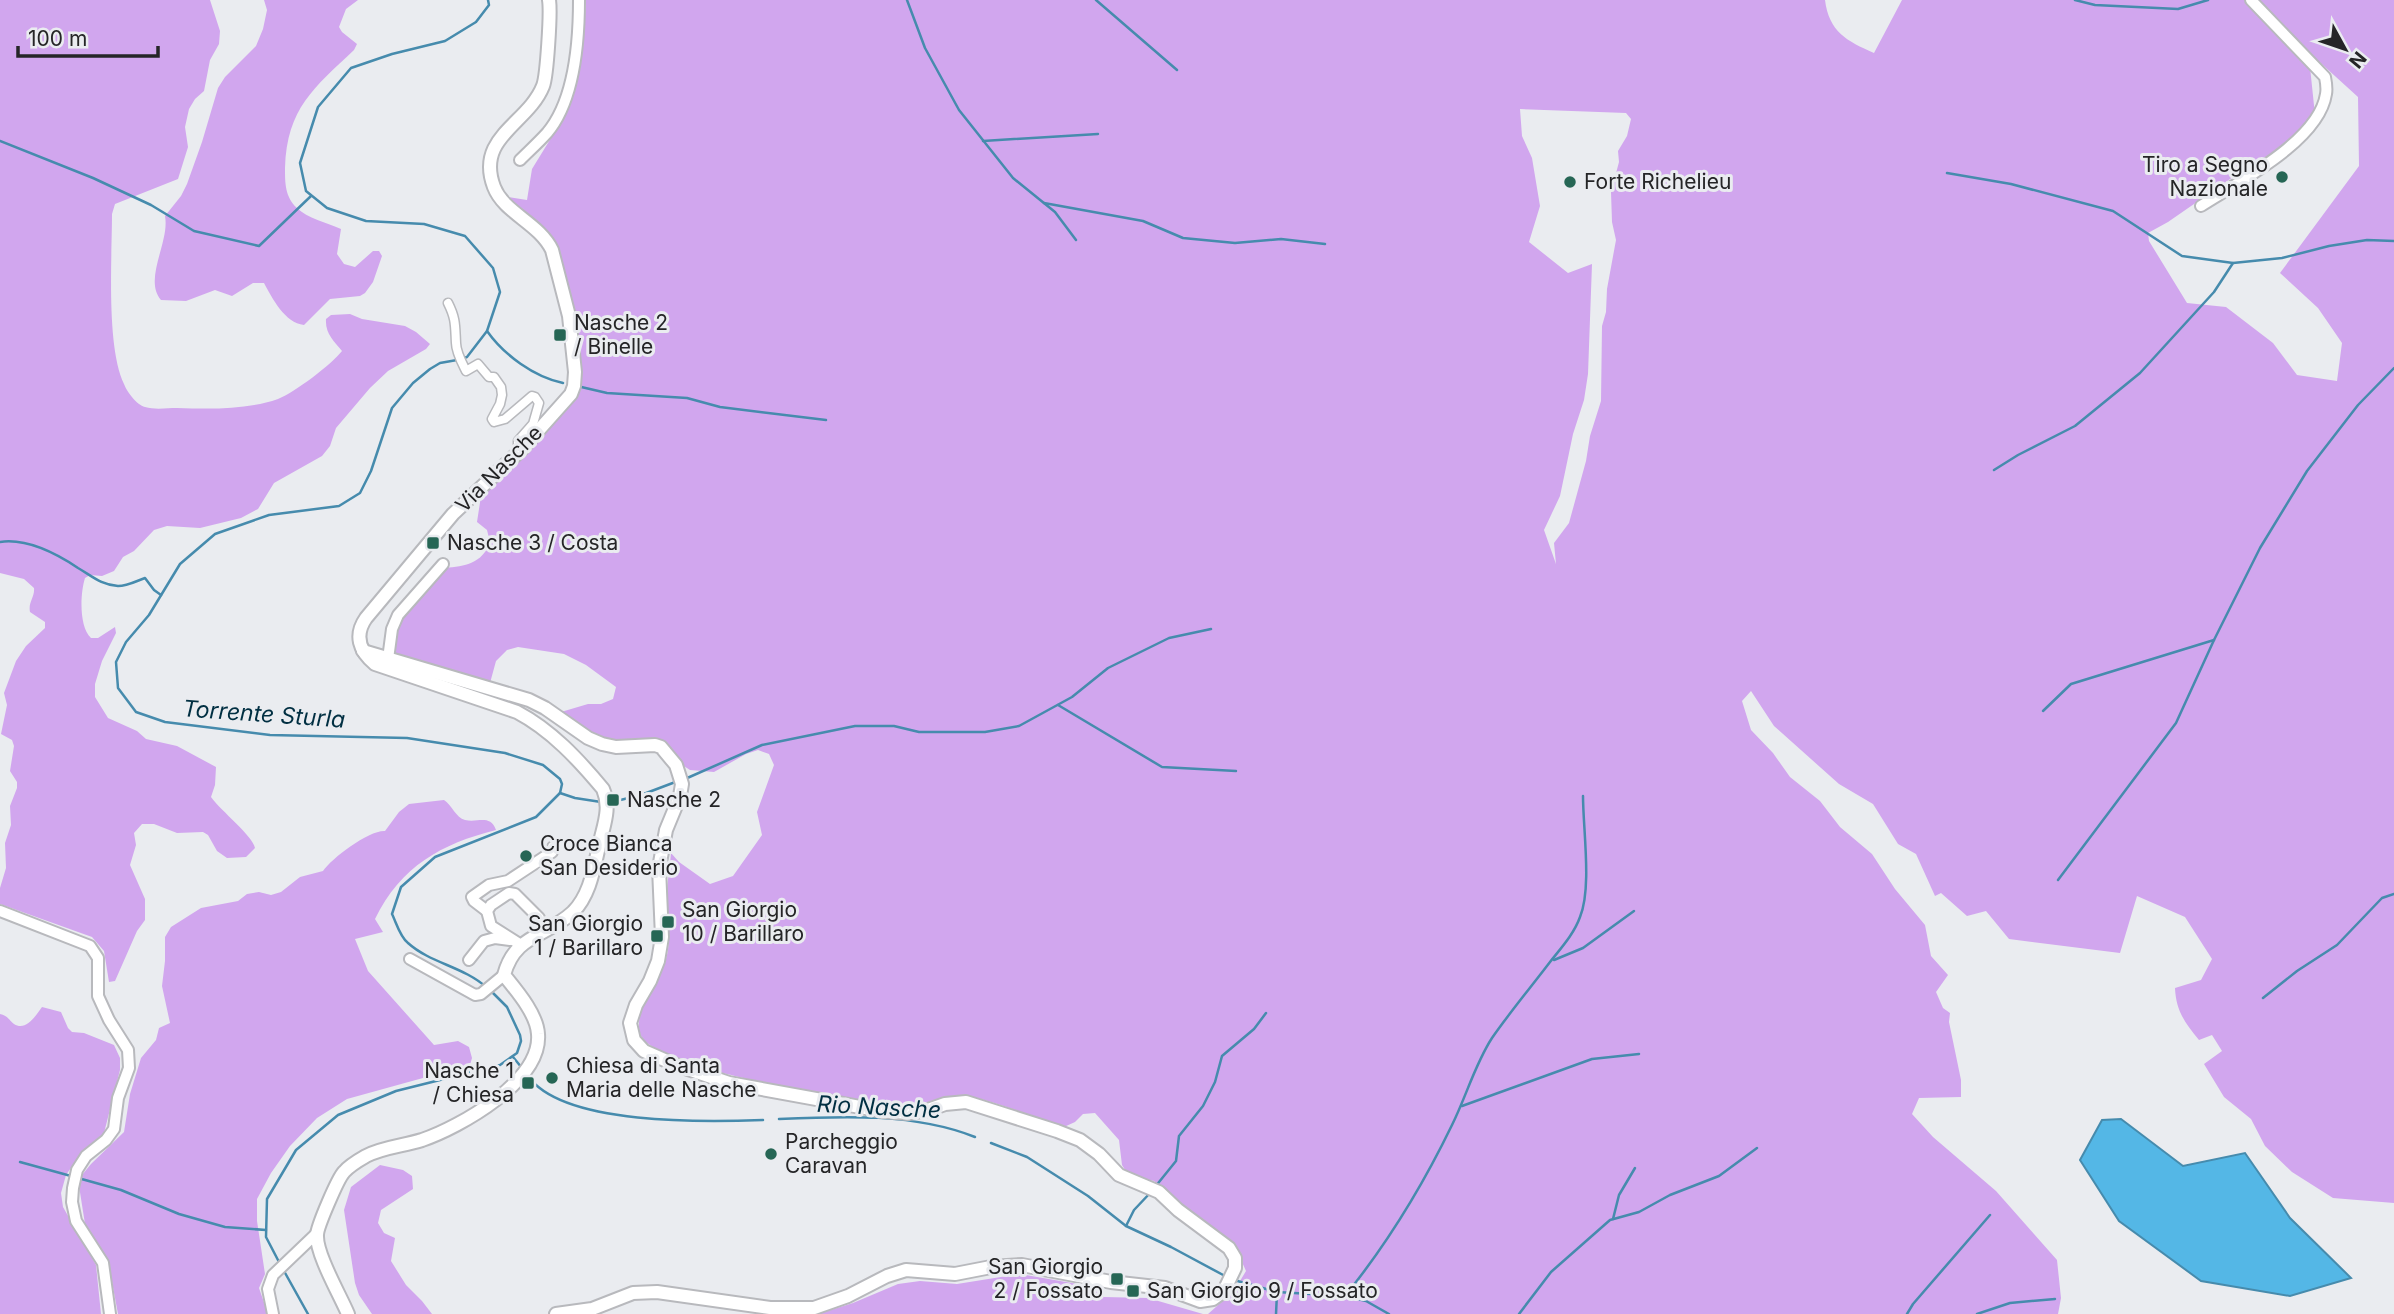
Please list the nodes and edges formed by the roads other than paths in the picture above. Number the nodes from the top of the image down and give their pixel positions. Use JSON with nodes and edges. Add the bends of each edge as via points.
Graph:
{"nodes":[{"id":1,"x":549,"y":0,"type":"edge"},
{"id":2,"x":579,"y":0,"type":"edge"},
{"id":3,"x":2251,"y":0,"type":"edge"},
{"id":4,"x":520,"y":160,"type":"dead end"},
{"id":5,"x":2201,"y":206,"type":"dead end"},
{"id":6,"x":448,"y":303,"type":"dead end"},
{"id":7,"x":522,"y":449,"type":"junction"},
{"id":8,"x":443,"y":564,"type":"dead end"},
{"id":9,"x":363,"y":651,"type":"junction"},
{"id":10,"x":388,"y":659,"type":"junction"},
{"id":11,"x":553,"y":847,"type":"dead end"},
{"id":12,"x":0,"y":911,"type":"edge"},
{"id":13,"x":487,"y":911,"type":"junction"},
{"id":14,"x":539,"y":918,"type":"dead end"},
{"id":15,"x":517,"y":942,"type":"junction"},
{"id":16,"x":410,"y":959,"type":"dead end"},
{"id":17,"x":469,"y":960,"type":"dead end"},
{"id":18,"x":501,"y":977,"type":"junction"},
{"id":19,"x":317,"y":1233,"type":"junction"},
{"id":20,"x":110,"y":1314,"type":"edge"},
{"id":21,"x":273,"y":1314,"type":"edge"},
{"id":22,"x":348,"y":1314,"type":"edge"},
{"id":23,"x":556,"y":1314,"type":"edge"}],
"edges":[{"from":1,"to":7,"type":"street","name":"Via Nasche","via":[[542,88],[489,159],[498,194],[547,240],[569,316],[574,386]]},
{"from":2,"to":4,"type":"street","via":[[573,76],[549,131]]},
{"from":3,"to":5,"type":"street","via":[[2325,77],[2326,93],[2318,116],[2289,150]]},
{"from":6,"to":7,"type":"street","via":[[455,318],[455,345],[466,371],[478,364],[501,387],[500,404],[492,417],[495,422],[532,396],[539,403],[533,424],[518,441]]},
{"from":7,"to":9,"type":"street","name":"Via Nasche","via":[[453,514],[366,618],[358,632]]},
{"from":8,"to":10,"type":"street","via":[[398,615]]},
{"from":9,"to":10,"type":"street"},
{"from":9,"to":15,"type":"street","via":[[375,664],[537,723],[604,793],[607,810],[588,890],[574,911],[546,932]]},
{"from":10,"to":23,"type":"street","via":[[529,700],[601,744],[655,745],[670,757],[681,778],[681,790],[666,830],[659,869],[662,937],[658,961],[630,1023],[634,1040],[644,1051],[729,1083],[882,1111],[908,1113],[966,1102],[1080,1140],[1119,1175],[1153,1190],[1228,1248],[1236,1263],[1219,1296],[1200,1301],[1166,1288],[1022,1265],[955,1274],[906,1270],[814,1308],[770,1308],[657,1292],[633,1293],[592,1309]]},
{"from":11,"to":13,"type":"street","via":[[508,881],[489,885],[472,897]]},
{"from":12,"to":20,"type":"street","via":[[90,946],[98,958],[97,996],[128,1050],[129,1069],[118,1098],[114,1129],[77,1170],[72,1202],[76,1221],[103,1263]]},
{"from":13,"to":14,"type":"street","via":[[509,893]]},
{"from":13,"to":15,"type":"street","via":[[491,926]]},
{"from":15,"to":17,"type":"street","via":[[484,941]]},
{"from":15,"to":18,"type":"street"},
{"from":16,"to":18,"type":"street","via":[[475,995]]},
{"from":18,"to":19,"type":"street","via":[[526,1002],[539,1034],[525,1074],[462,1120],[423,1140],[365,1156],[344,1171]]},
{"from":19,"to":21,"type":"street","via":[[273,1275],[268,1289]]},
{"from":19,"to":22,"type":"street"}]}
